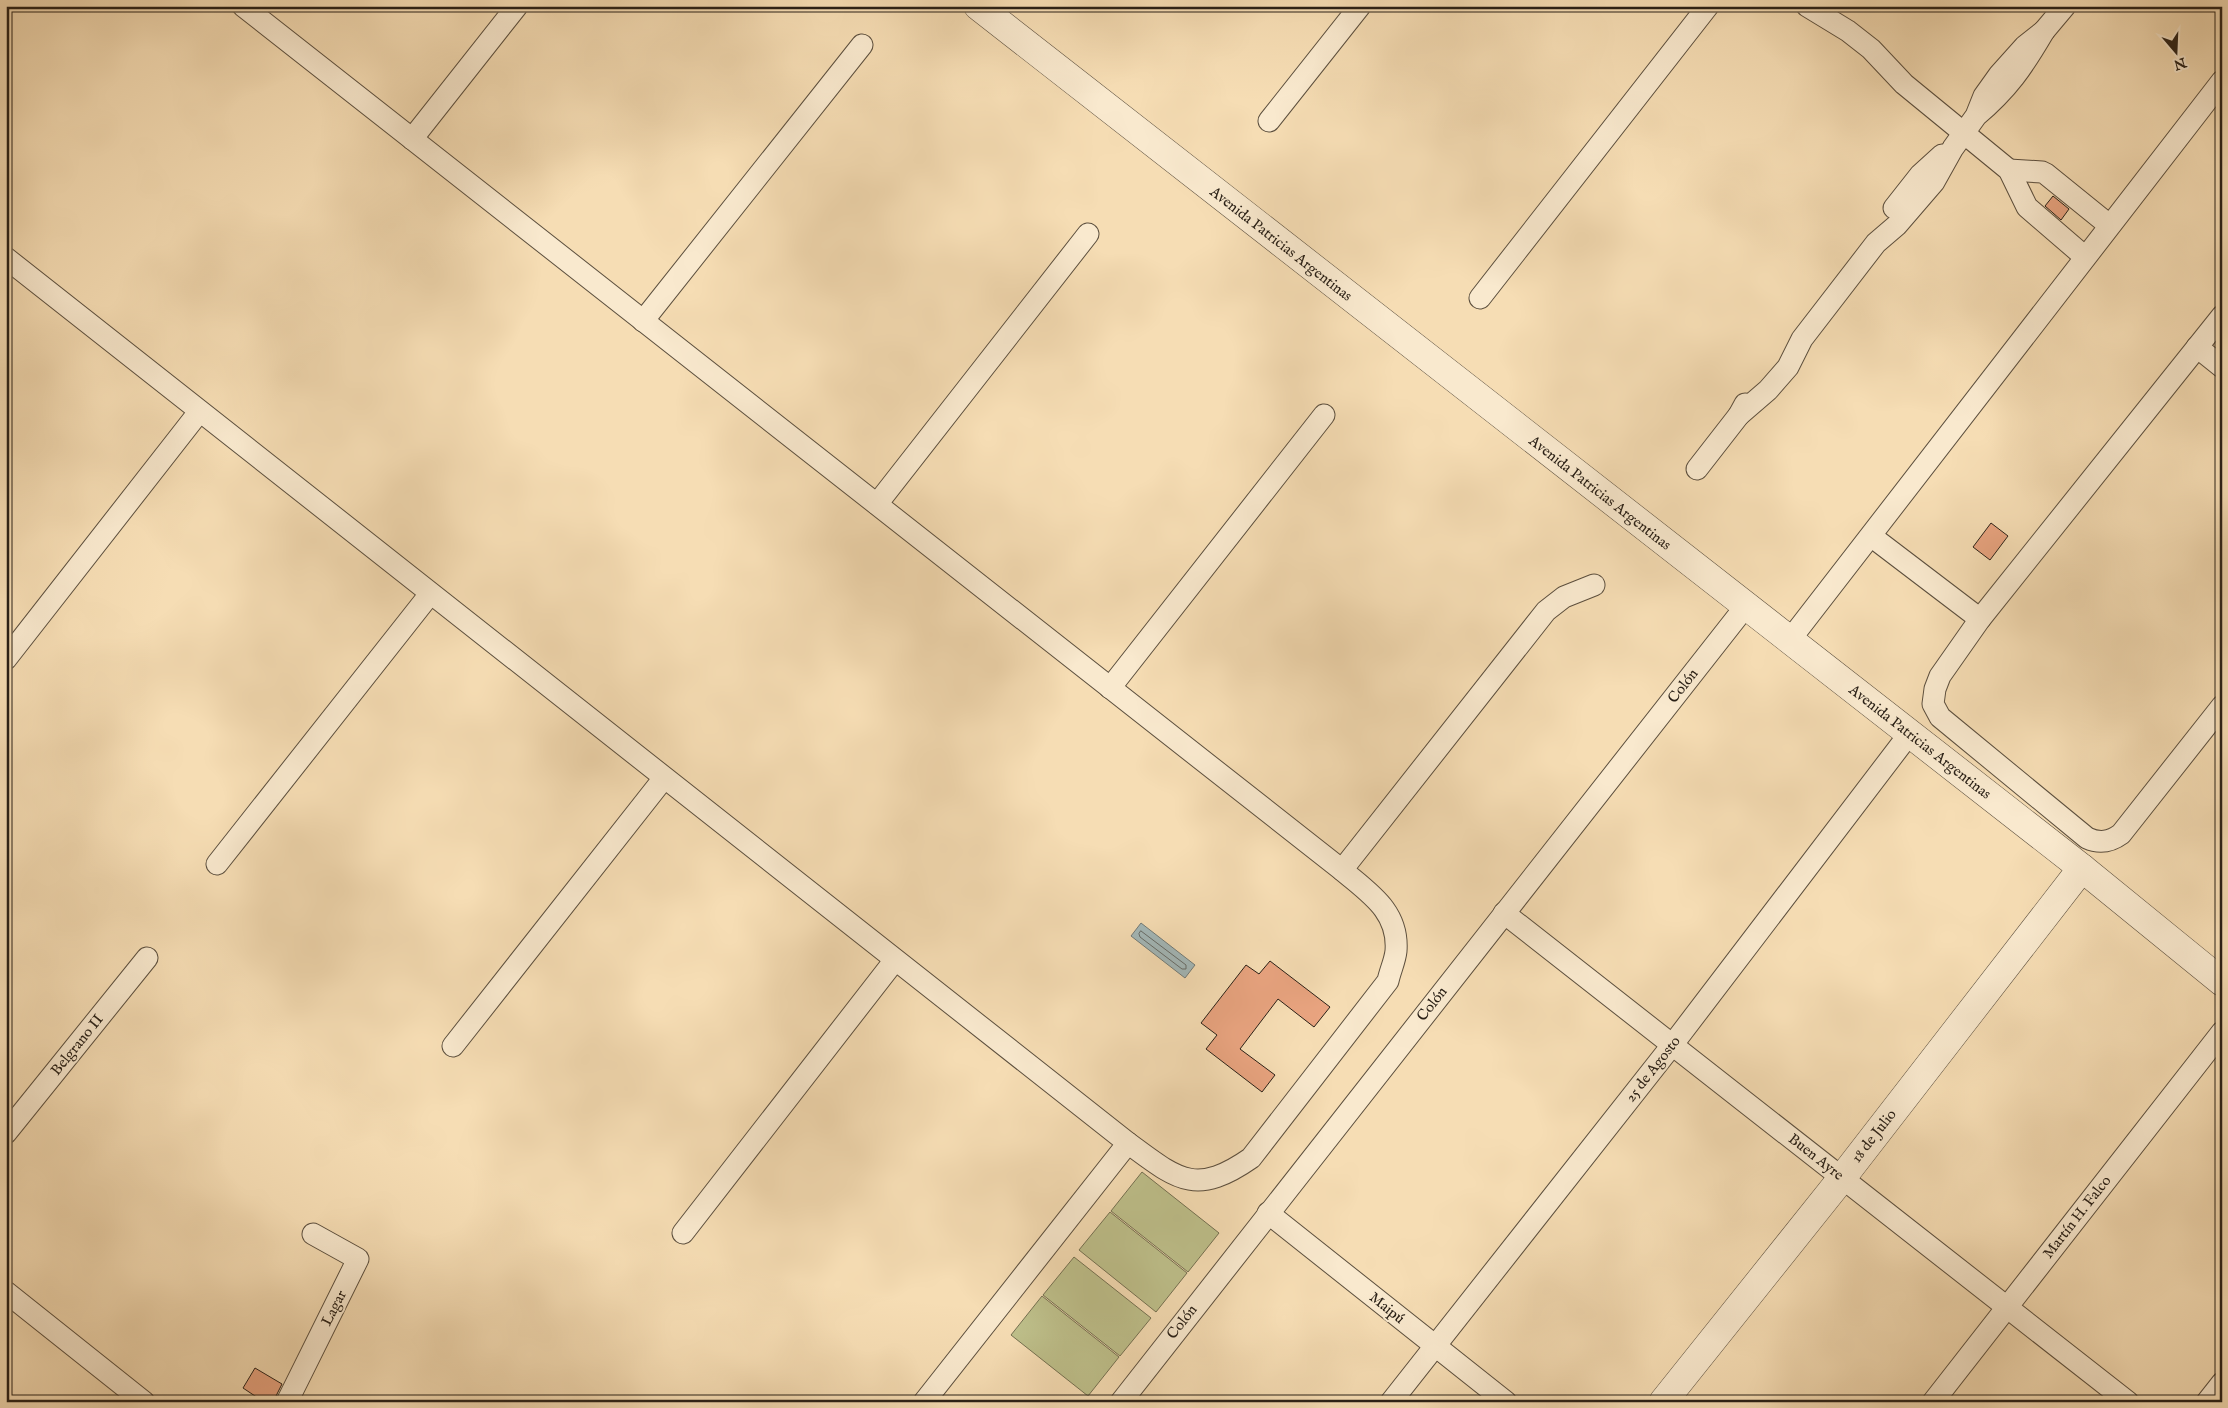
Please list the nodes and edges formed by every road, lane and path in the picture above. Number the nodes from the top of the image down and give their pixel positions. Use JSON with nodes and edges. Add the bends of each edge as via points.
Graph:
{"nodes":[{"id":1,"x":243,"y":6,"type":"edge"},
{"id":2,"x":518,"y":6,"type":"edge"},
{"id":3,"x":978,"y":6,"type":"edge"},
{"id":4,"x":1360,"y":6,"type":"edge"},
{"id":5,"x":1708,"y":6,"type":"edge"},
{"id":6,"x":2065,"y":6,"type":"edge"},
{"id":7,"x":1809,"y":8,"type":"edge"},
{"id":8,"x":862,"y":45,"type":"dead end"},
{"id":9,"x":2222,"y":81,"type":"edge"},
{"id":10,"x":1269,"y":121,"type":"dead end"},
{"id":11,"x":1964,"y":132,"type":"junction"},
{"id":12,"x":412,"y":139,"type":"junction"},
{"id":13,"x":2009,"y":170,"type":"junction"},
{"id":14,"x":2109,"y":225,"type":"junction"},
{"id":15,"x":1088,"y":234,"type":"dead end"},
{"id":16,"x":2086,"y":257,"type":"junction"},
{"id":17,"x":6,"y":258,"type":"edge"},
{"id":18,"x":1480,"y":298,"type":"dead end"},
{"id":19,"x":2222,"y":316,"type":"edge"},
{"id":20,"x":643,"y":321,"type":"junction"},
{"id":21,"x":2197,"y":347,"type":"junction"},
{"id":22,"x":2222,"y":367,"type":"edge"},
{"id":23,"x":199,"y":412,"type":"junction"},
{"id":24,"x":1324,"y":414,"type":"dead end"},
{"id":25,"x":1697,"y":469,"type":"dead end"},
{"id":26,"x":877,"y":504,"type":"junction"},
{"id":27,"x":1871,"y":536,"type":"junction"},
{"id":28,"x":1594,"y":585,"type":"dead end"},
{"id":29,"x":430,"y":594,"type":"junction"},
{"id":30,"x":1746,"y":607,"type":"junction"},
{"id":31,"x":1980,"y":619,"type":"junction"},
{"id":32,"x":1789,"y":641,"type":"junction"},
{"id":33,"x":6,"y":659,"type":"edge"},
{"id":34,"x":1110,"y":688,"type":"junction"},
{"id":35,"x":2222,"y":706,"type":"edge"},
{"id":36,"x":1910,"y":733,"type":"junction"},
{"id":37,"x":664,"y":778,"type":"junction"},
{"id":38,"x":217,"y":864,"type":"dead end"},
{"id":39,"x":2082,"y":868,"type":"junction"},
{"id":40,"x":1342,"y":870,"type":"junction"},
{"id":41,"x":1504,"y":913,"type":"junction"},
{"id":42,"x":147,"y":958,"type":"dead end"},
{"id":43,"x":895,"y":960,"type":"junction"},
{"id":44,"x":2222,"y":982,"type":"edge"},
{"id":45,"x":2222,"y":1032,"type":"edge"},
{"id":46,"x":1673,"y":1044,"type":"junction"},
{"id":47,"x":453,"y":1046,"type":"dead end"},
{"id":48,"x":6,"y":1133,"type":"edge"},
{"id":49,"x":1128,"y":1143,"type":"junction"},
{"id":50,"x":1842,"y":1178,"type":"junction"},
{"id":51,"x":1268,"y":1213,"type":"junction"},
{"id":52,"x":683,"y":1233,"type":"dead end"},
{"id":53,"x":314,"y":1234,"type":"dead end"},
{"id":54,"x":6,"y":1292,"type":"edge"},
{"id":55,"x":2006,"y":1308,"type":"junction"},
{"id":56,"x":1435,"y":1346,"type":"junction"},
{"id":57,"x":2222,"y":1382,"type":"edge"},
{"id":58,"x":144,"y":1402,"type":"edge"},
{"id":59,"x":287,"y":1402,"type":"edge"},
{"id":60,"x":924,"y":1402,"type":"edge"},
{"id":61,"x":1121,"y":1402,"type":"edge"},
{"id":62,"x":1391,"y":1402,"type":"edge"},
{"id":63,"x":1506,"y":1402,"type":"edge"},
{"id":64,"x":1663,"y":1402,"type":"edge"},
{"id":65,"x":1933,"y":1402,"type":"edge"},
{"id":66,"x":2128,"y":1402,"type":"edge"},
{"id":67,"x":2207,"y":1402,"type":"edge"}],
"edges":[{"from":1,"to":12,"type":"street"},
{"from":2,"to":12,"type":"street"},
{"from":3,"to":30,"type":"street","name":"Avenida Patricias Argentinas"},
{"from":4,"to":10,"type":"street"},
{"from":5,"to":18,"type":"street"},
{"from":6,"to":11,"type":"street","via":[[2004,91]]},
{"from":7,"to":11,"type":"street","via":[[1864,62],[1904,84]]},
{"from":8,"to":20,"type":"street"},
{"from":9,"to":14,"type":"street"},
{"from":11,"to":13,"type":"street"},
{"from":11,"to":25,"type":"street","via":[[1920,175],[1892,210],[1876,243],[1802,339],[1784,350],[1769,366],[1739,415]]},
{"from":12,"to":20,"type":"street"},
{"from":13,"to":14,"type":"street","via":[[2046,174]]},
{"from":13,"to":16,"type":"street","via":[[2027,207]]},
{"from":14,"to":16,"type":"street"},
{"from":15,"to":26,"type":"street"},
{"from":16,"to":27,"type":"street"},
{"from":17,"to":23,"type":"street"},
{"from":19,"to":21,"type":"street"},
{"from":20,"to":26,"type":"street"},
{"from":21,"to":22,"type":"street"},
{"from":21,"to":31,"type":"street"},
{"from":23,"to":29,"type":"street"},
{"from":23,"to":33,"type":"street"},
{"from":24,"to":34,"type":"street"},
{"from":26,"to":34,"type":"street"},
{"from":27,"to":31,"type":"street"},
{"from":27,"to":32,"type":"street"},
{"from":28,"to":40,"type":"street","via":[[1564,597],[1546,611]]},
{"from":29,"to":37,"type":"street"},
{"from":29,"to":38,"type":"street"},
{"from":30,"to":32,"type":"street","name":"Avenida Patricias Argentinas"},
{"from":30,"to":41,"type":"street","name":"Colón"},
{"from":31,"to":35,"type":"street","via":[[1940,676],[1934,689],[1933,704],[1940,717],[2095,842],[2106,842],[2122,834]]},
{"from":32,"to":36,"type":"street","name":"Avenida Patricias Argentinas"},
{"from":34,"to":40,"type":"street"},
{"from":36,"to":39,"type":"street","name":"Avenida Patricias Argentinas"},
{"from":36,"to":46,"type":"street","name":"25 de Agosto"},
{"from":37,"to":43,"type":"street"},
{"from":37,"to":47,"type":"street"},
{"from":39,"to":44,"type":"street","name":"Avenida Patricias Argentinas"},
{"from":39,"to":50,"type":"street","name":"18 de Julio"},
{"from":40,"to":49,"type":"street","via":[[1383,905],[1395,928],[1396,952],[1388,981],[1251,1158],[1230,1172],[1211,1179],[1187,1179],[1169,1173]]},
{"from":41,"to":46,"type":"street","name":"Buen Ayre"},
{"from":41,"to":51,"type":"street","name":"Colón"},
{"from":42,"to":48,"type":"street","name":"Belgrano II"},
{"from":43,"to":49,"type":"street"},
{"from":43,"to":52,"type":"street"},
{"from":45,"to":55,"type":"street","name":"Martín H. Falco"},
{"from":46,"to":50,"type":"street","name":"Buen Ayre"},
{"from":46,"to":56,"type":"street","name":"25 de Agosto"},
{"from":49,"to":60,"type":"street"},
{"from":50,"to":55,"type":"street","name":"Buen Ayre"},
{"from":50,"to":64,"type":"street","name":"18 de Julio"},
{"from":51,"to":56,"type":"street","name":"Maipú"},
{"from":51,"to":61,"type":"street","name":"Colón"},
{"from":53,"to":59,"type":"street","name":"Lagar","via":[[358,1259]]},
{"from":54,"to":58,"type":"street"},
{"from":55,"to":65,"type":"street","name":"Martín H. Falco"},
{"from":55,"to":66,"type":"street","name":"Buen Ayre"},
{"from":56,"to":62,"type":"street","name":"25 de Agosto"},
{"from":56,"to":63,"type":"street","name":"Maipú"},
{"from":57,"to":67,"type":"street"}]}
